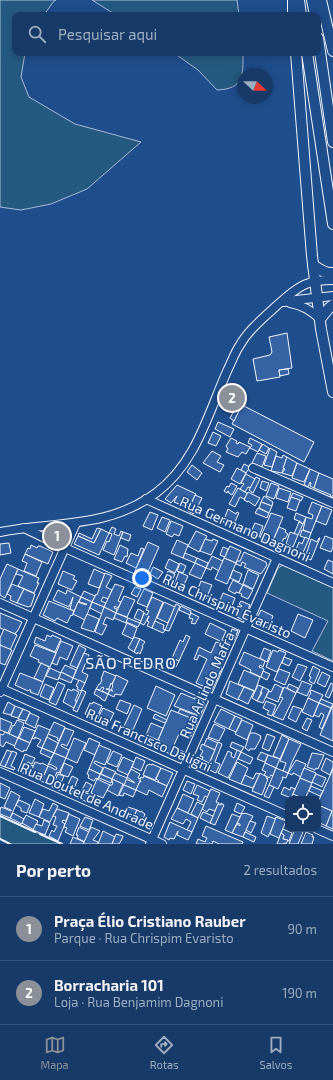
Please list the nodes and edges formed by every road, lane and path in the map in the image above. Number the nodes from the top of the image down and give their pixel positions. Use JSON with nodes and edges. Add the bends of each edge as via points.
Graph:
{"nodes":[{"id":1,"x":293,"y":0,"type":"edge"},
{"id":2,"x":299,"y":0,"type":"edge"},
{"id":3,"x":312,"y":0,"type":"edge"},
{"id":4,"x":321,"y":0,"type":"edge"},
{"id":5,"x":293,"y":12,"type":"edge"},
{"id":6,"x":301,"y":12,"type":"edge"},
{"id":7,"x":314,"y":12,"type":"edge"},
{"id":8,"x":333,"y":51,"type":"edge"},
{"id":9,"x":296,"y":56,"type":"edge"},
{"id":10,"x":307,"y":56,"type":"edge"},
{"id":11,"x":321,"y":56,"type":"edge"},
{"id":12,"x":333,"y":142,"type":"edge"},
{"id":13,"x":333,"y":224,"type":"edge"},
{"id":14,"x":313,"y":265,"type":"junction"},
{"id":15,"x":333,"y":273,"type":"edge"},
{"id":16,"x":333,"y":280,"type":"edge"},
{"id":17,"x":315,"y":282,"type":"junction"},
{"id":18,"x":333,"y":296,"type":"edge"},
{"id":19,"x":317,"y":298,"type":"junction"},
{"id":20,"x":279,"y":304,"type":"junction"},
{"id":21,"x":333,"y":305,"type":"edge"},
{"id":22,"x":320,"y":319,"type":"junction"},
{"id":23,"x":333,"y":392,"type":"edge"},
{"id":24,"x":253,"y":468,"type":"dead end"},
{"id":25,"x":146,"y":499,"type":"junction"},
{"id":26,"x":333,"y":503,"type":"edge"},
{"id":27,"x":76,"y":523,"type":"junction"},
{"id":28,"x":23,"y":528,"type":"junction"},
{"id":29,"x":0,"y":532,"type":"edge"},
{"id":30,"x":65,"y":548,"type":"junction"},
{"id":31,"x":277,"y":558,"type":"junction"},
{"id":32,"x":333,"y":583,"type":"edge"},
{"id":33,"x":0,"y":603,"type":"edge"},
{"id":34,"x":33,"y":618,"type":"junction"},
{"id":35,"x":246,"y":628,"type":"junction"},
{"id":36,"x":333,"y":667,"type":"edge"},
{"id":37,"x":1,"y":689,"type":"edge"},
{"id":38,"x":215,"y":699,"type":"junction"},
{"id":39,"x":333,"y":752,"type":"edge"},
{"id":40,"x":184,"y":769,"type":"junction"},
{"id":41,"x":0,"y":772,"type":"edge"},
{"id":42,"x":285,"y":815,"type":"edge"},
{"id":43,"x":321,"y":831,"type":"edge"},
{"id":44,"x":333,"y":836,"type":"edge"},
{"id":45,"x":151,"y":842,"type":"edge"},
{"id":46,"x":162,"y":844,"type":"edge"}],
"edges":[{"from":1,"to":5,"type":"main road"},
{"from":2,"to":6,"type":"main road"},
{"from":3,"to":7,"type":"main road"},
{"from":4,"to":8,"type":"main road"},
{"from":9,"to":14,"type":"main road"},
{"from":10,"to":13,"type":"main road"},
{"from":11,"to":12,"type":"main road"},
{"from":14,"to":15,"type":"main road","via":[[324,272]]},
{"from":14,"to":17,"type":"main road"},
{"from":16,"to":17,"type":"street"},
{"from":17,"to":19,"type":"main road"},
{"from":17,"to":20,"type":"street","via":[[300,288]]},
{"from":18,"to":19,"type":"street"},
{"from":19,"to":20,"type":"street"},
{"from":19,"to":22,"type":"main road"},
{"from":20,"to":22,"type":"street","via":[[302,305]]},
{"from":20,"to":25,"type":"street","via":[[239,345],[205,426],[188,459],[166,485]]},
{"from":21,"to":22,"type":"main road"},
{"from":22,"to":23,"type":"main road"},
{"from":24,"to":26,"type":"street"},
{"from":25,"to":27,"type":"street","via":[[120,512]]},
{"from":25,"to":31,"type":"street","name":"Rua Germano Dagnoni"},
{"from":27,"to":28,"type":"street"},
{"from":27,"to":30,"type":"street"},
{"from":28,"to":29,"type":"street"},
{"from":28,"to":30,"type":"street","name":"Rua Chrispim Evaristo"},
{"from":30,"to":34,"type":"street"},
{"from":30,"to":35,"type":"street","name":"Rua Chrispim Evaristo"},
{"from":31,"to":32,"type":"street","name":"Rua Germano Dagnoni"},
{"from":31,"to":35,"type":"street","name":"Rua Arlindo Mafra"},
{"from":33,"to":34,"type":"street"},
{"from":34,"to":37,"type":"street"},
{"from":34,"to":38,"type":"street"},
{"from":35,"to":36,"type":"street","name":"Rua Chrispim Evaristo"},
{"from":35,"to":38,"type":"street","name":"Rua Arlindo Mafra"},
{"from":37,"to":40,"type":"street","name":"Rua Francisco Daligni"},
{"from":38,"to":39,"type":"street"},
{"from":38,"to":40,"type":"street","name":"Rua Arlindo Mafra"},
{"from":40,"to":42,"type":"street","name":"Rua Francisco Daligni"},
{"from":40,"to":45,"type":"street","name":"Rua Arlindo Mafra"},
{"from":41,"to":45,"type":"street","name":"Rua Doutel de Andrade"},
{"from":43,"to":44,"type":"street"},
{"from":45,"to":46,"type":"street","name":"Rua Doutel de Andrade"}]}
